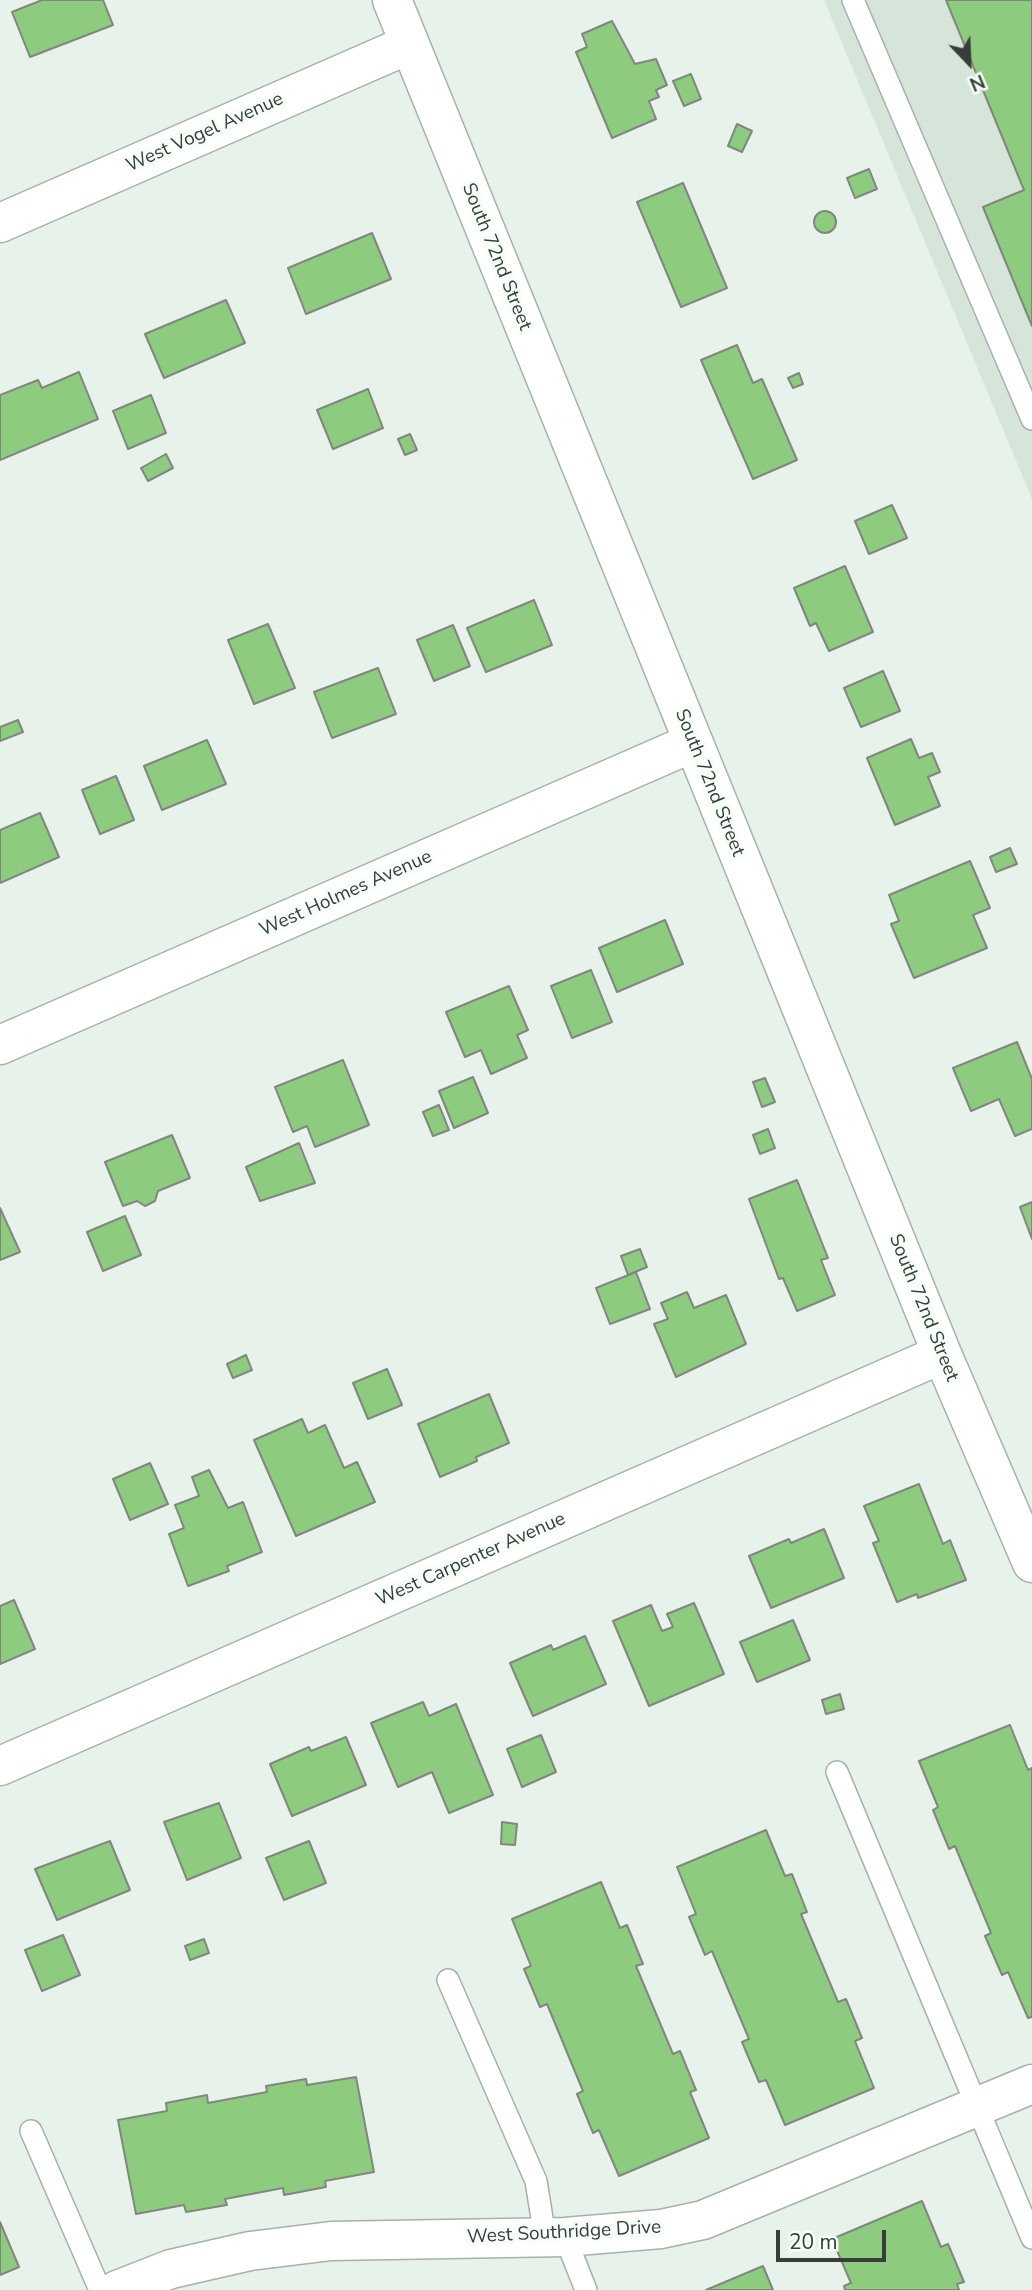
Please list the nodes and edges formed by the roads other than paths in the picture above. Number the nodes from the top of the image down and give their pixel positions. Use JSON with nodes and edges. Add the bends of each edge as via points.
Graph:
{"nodes":[{"id":1,"x":392,"y":0,"type":"edge"},
{"id":2,"x":853,"y":0,"type":"edge"},
{"id":3,"x":410,"y":44,"type":"junction"},
{"id":4,"x":0,"y":223,"type":"edge"},
{"id":5,"x":1032,"y":419,"type":"edge"},
{"id":6,"x":692,"y":743,"type":"junction"},
{"id":7,"x":0,"y":1045,"type":"edge"},
{"id":8,"x":942,"y":1354,"type":"junction"},
{"id":9,"x":1032,"y":1563,"type":"edge"},
{"id":10,"x":0,"y":1766,"type":"edge"},
{"id":11,"x":837,"y":1772,"type":"dead end"},
{"id":12,"x":448,"y":1980,"type":"dead end"},
{"id":13,"x":1032,"y":2084,"type":"edge"},
{"id":14,"x":976,"y":2108,"type":"junction"},
{"id":15,"x":31,"y":2131,"type":"dead end"},
{"id":16,"x":555,"y":2237,"type":"junction"},
{"id":17,"x":1032,"y":2238,"type":"edge"},
{"id":18,"x":100,"y":2290,"type":"edge"},
{"id":19,"x":117,"y":2290,"type":"edge"},
{"id":20,"x":586,"y":2290,"type":"edge"}],
"edges":[{"from":1,"to":3,"type":"street","name":"South 72nd Street"},
{"from":2,"to":5,"type":"lane"},
{"from":3,"to":4,"type":"street","name":"West Vogel Avenue"},
{"from":3,"to":6,"type":"street","name":"South 72nd Street"},
{"from":6,"to":7,"type":"street","name":"West Holmes Avenue"},
{"from":6,"to":8,"type":"street","name":"South 72nd Street"},
{"from":8,"to":9,"type":"street","name":"South 72nd Street"},
{"from":8,"to":10,"type":"street","name":"West Carpenter Avenue"},
{"from":11,"to":14,"type":"lane"},
{"from":12,"to":16,"type":"lane","via":[[536,2181]]},
{"from":13,"to":14,"type":"street","name":"West Southridge Drive"},
{"from":14,"to":16,"type":"street","name":"West Southridge Drive","via":[[704,2220],[662,2229]]},
{"from":14,"to":17,"type":"lane"},
{"from":15,"to":18,"type":"lane"},
{"from":16,"to":19,"type":"street","name":"West Southridge Drive","via":[[331,2241],[250,2251],[171,2269]]},
{"from":16,"to":20,"type":"lane"}]}
